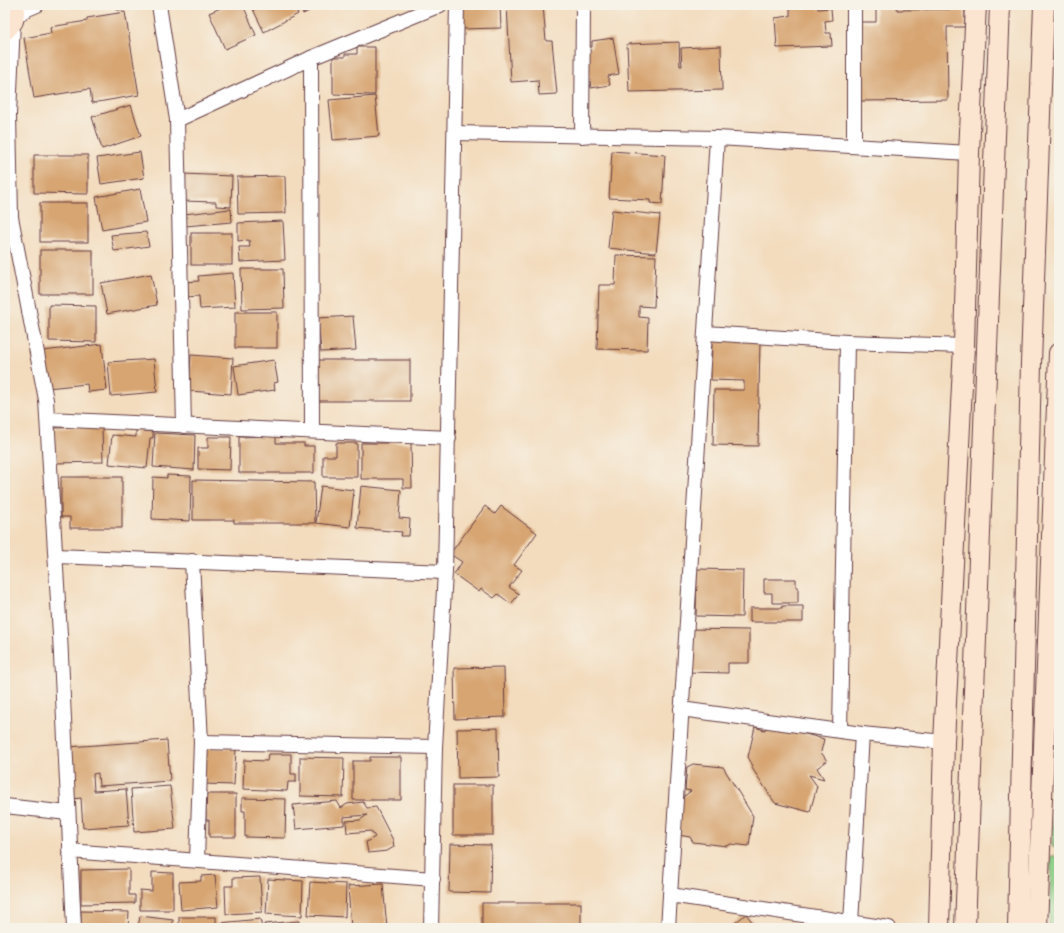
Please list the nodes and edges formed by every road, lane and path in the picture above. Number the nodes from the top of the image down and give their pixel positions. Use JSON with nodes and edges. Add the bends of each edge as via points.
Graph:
{"nodes":[{"id":1,"x":37,"y":5,"type":"edge"},
{"id":2,"x":159,"y":5,"type":"edge"},
{"id":3,"x":440,"y":5,"type":"edge"},
{"id":4,"x":457,"y":5,"type":"edge"},
{"id":5,"x":583,"y":5,"type":"edge"},
{"id":6,"x":854,"y":5,"type":"edge"},
{"id":7,"x":976,"y":5,"type":"edge"},
{"id":8,"x":1000,"y":5,"type":"edge"},
{"id":9,"x":1044,"y":5,"type":"edge"},
{"id":10,"x":11,"y":19,"type":"edge"},
{"id":11,"x":311,"y":58,"type":"junction"},
{"id":12,"x":5,"y":101,"type":"edge"},
{"id":13,"x":9,"y":115,"type":"junction"},
{"id":14,"x":177,"y":120,"type":"junction"},
{"id":15,"x":455,"y":133,"type":"junction"},
{"id":16,"x":582,"y":136,"type":"junction"},
{"id":17,"x":717,"y":138,"type":"junction"},
{"id":18,"x":854,"y":146,"type":"junction"},
{"id":19,"x":969,"y":153,"type":"junction"},
{"id":20,"x":705,"y":333,"type":"junction"},
{"id":21,"x":847,"y":342,"type":"junction"},
{"id":22,"x":964,"y":346,"type":"junction"},
{"id":23,"x":1059,"y":353,"type":"edge"},
{"id":24,"x":1032,"y":363,"type":"junction"},
{"id":25,"x":1059,"y":364,"type":"edge"},
{"id":26,"x":48,"y":419,"type":"junction"},
{"id":27,"x":184,"y":426,"type":"junction"},
{"id":28,"x":312,"y":431,"type":"junction"},
{"id":29,"x":449,"y":438,"type":"junction"},
{"id":30,"x":1057,"y":439,"type":"edge"},
{"id":31,"x":955,"y":514,"type":"junction"},
{"id":32,"x":980,"y":515,"type":"junction"},
{"id":33,"x":56,"y":556,"type":"junction"},
{"id":34,"x":192,"y":562,"type":"junction"},
{"id":35,"x":445,"y":572,"type":"junction"},
{"id":36,"x":681,"y":709,"type":"junction"},
{"id":37,"x":840,"y":731,"type":"junction"},
{"id":38,"x":862,"y":734,"type":"junction"},
{"id":39,"x":202,"y":742,"type":"junction"},
{"id":40,"x":944,"y":742,"type":"junction"},
{"id":41,"x":435,"y":747,"type":"junction"},
{"id":42,"x":5,"y":806,"type":"edge"},
{"id":43,"x":68,"y":813,"type":"junction"},
{"id":44,"x":69,"y":851,"type":"junction"},
{"id":45,"x":198,"y":860,"type":"junction"},
{"id":46,"x":433,"y":879,"type":"junction"},
{"id":47,"x":670,"y":895,"type":"junction"},
{"id":48,"x":810,"y":922,"type":"edge"},
{"id":49,"x":851,"y":923,"type":"junction"},
{"id":50,"x":74,"y":928,"type":"edge"},
{"id":51,"x":431,"y":928,"type":"edge"},
{"id":52,"x":668,"y":928,"type":"edge"},
{"id":53,"x":889,"y":928,"type":"edge"},
{"id":54,"x":939,"y":928,"type":"edge"},
{"id":55,"x":965,"y":928,"type":"edge"},
{"id":56,"x":1018,"y":928,"type":"edge"},
{"id":57,"x":1037,"y":928,"type":"edge"}],
"edges":[{"from":1,"to":10,"type":"street"},
{"from":2,"to":14,"type":"street"},
{"from":3,"to":11,"type":"street"},
{"from":4,"to":15,"type":"street"},
{"from":5,"to":16,"type":"street"},
{"from":6,"to":18,"type":"street"},
{"from":7,"to":19,"type":"main road"},
{"from":8,"to":32,"type":"main road"},
{"from":9,"to":24,"type":"main road"},
{"from":10,"to":13,"type":"street"},
{"from":11,"to":14,"type":"street"},
{"from":11,"to":28,"type":"street"},
{"from":12,"to":13,"type":"street"},
{"from":13,"to":26,"type":"street","via":[[11,217]]},
{"from":14,"to":27,"type":"street"},
{"from":15,"to":16,"type":"street"},
{"from":15,"to":29,"type":"street"},
{"from":16,"to":17,"type":"street"},
{"from":17,"to":18,"type":"street"},
{"from":17,"to":20,"type":"street"},
{"from":18,"to":19,"type":"street"},
{"from":19,"to":22,"type":"main road"},
{"from":20,"to":21,"type":"street"},
{"from":20,"to":36,"type":"street"},
{"from":21,"to":22,"type":"street"},
{"from":21,"to":37,"type":"street"},
{"from":22,"to":31,"type":"main road"},
{"from":23,"to":25,"type":"main road"},
{"from":24,"to":25,"type":"main road"},
{"from":24,"to":56,"type":"main road"},
{"from":25,"to":30,"type":"main road"},
{"from":26,"to":27,"type":"street"},
{"from":26,"to":33,"type":"street"},
{"from":27,"to":28,"type":"street"},
{"from":28,"to":29,"type":"street"},
{"from":29,"to":35,"type":"street"},
{"from":30,"to":57,"type":"main road"},
{"from":31,"to":32,"type":"main road"},
{"from":31,"to":40,"type":"main road"},
{"from":32,"to":55,"type":"main road"},
{"from":33,"to":34,"type":"street"},
{"from":33,"to":43,"type":"street"},
{"from":34,"to":35,"type":"street"},
{"from":34,"to":39,"type":"street"},
{"from":35,"to":41,"type":"street"},
{"from":36,"to":37,"type":"street"},
{"from":36,"to":47,"type":"street"},
{"from":37,"to":38,"type":"street"},
{"from":38,"to":40,"type":"street"},
{"from":38,"to":49,"type":"street"},
{"from":39,"to":41,"type":"street"},
{"from":39,"to":45,"type":"street"},
{"from":40,"to":54,"type":"main road"},
{"from":41,"to":46,"type":"street"},
{"from":42,"to":43,"type":"street"},
{"from":43,"to":44,"type":"street"},
{"from":44,"to":45,"type":"street"},
{"from":44,"to":50,"type":"street"},
{"from":45,"to":46,"type":"street"},
{"from":46,"to":51,"type":"street"},
{"from":47,"to":48,"type":"street"},
{"from":47,"to":52,"type":"street"},
{"from":48,"to":49,"type":"street"},
{"from":49,"to":53,"type":"street"}]}
